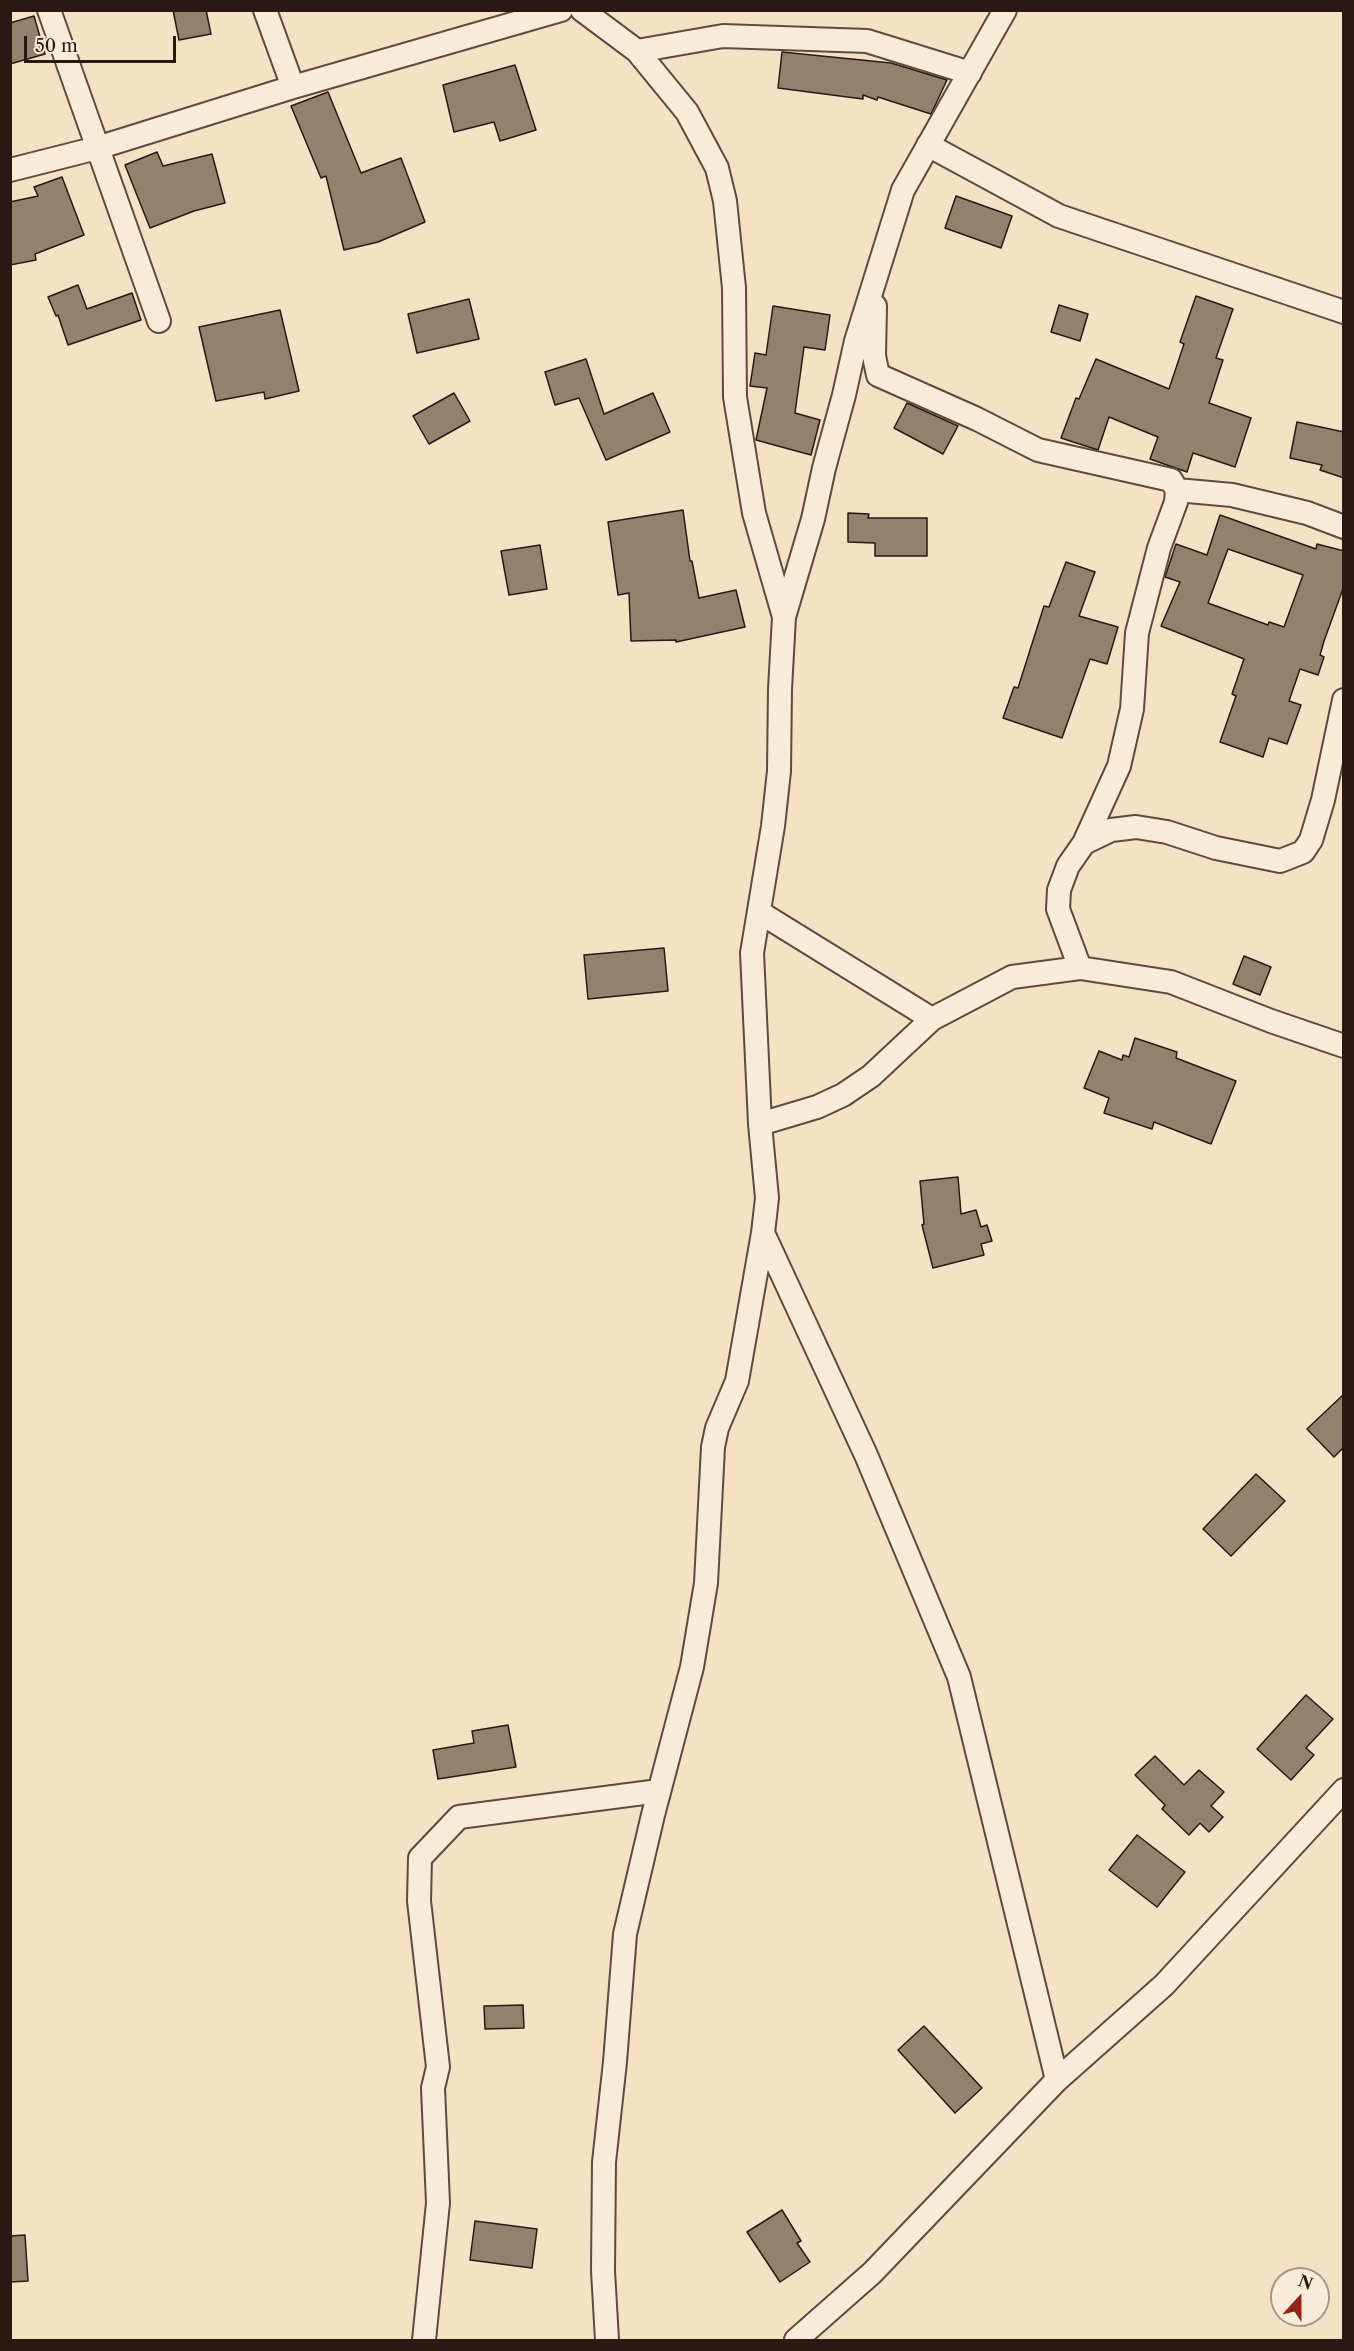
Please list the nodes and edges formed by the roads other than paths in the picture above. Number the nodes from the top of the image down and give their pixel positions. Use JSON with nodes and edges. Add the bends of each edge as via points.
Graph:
{"nodes":[{"id":1,"x":49,"y":10,"type":"edge"},
{"id":2,"x":265,"y":10,"type":"edge"},
{"id":3,"x":561,"y":10,"type":"edge"},
{"id":4,"x":582,"y":10,"type":"edge"},
{"id":5,"x":1005,"y":10,"type":"edge"},
{"id":6,"x":637,"y":51,"type":"junction"},
{"id":7,"x":970,"y":73,"type":"junction"},
{"id":8,"x":293,"y":87,"type":"junction"},
{"id":9,"x":928,"y":145,"type":"junction"},
{"id":10,"x":97,"y":148,"type":"junction"},
{"id":11,"x":10,"y":170,"type":"edge"},
{"id":12,"x":872,"y":289,"type":"junction"},
{"id":13,"x":1344,"y":312,"type":"edge"},
{"id":14,"x":159,"y":321,"type":"dead end"},
{"id":15,"x":1178,"y":490,"type":"junction"},
{"id":16,"x":1344,"y":527,"type":"edge"},
{"id":17,"x":784,"y":617,"type":"junction"},
{"id":18,"x":1344,"y":700,"type":"edge"},
{"id":19,"x":1084,"y":843,"type":"junction"},
{"id":20,"x":759,"y":912,"type":"junction"},
{"id":21,"x":1080,"y":968,"type":"junction"},
{"id":22,"x":932,"y":1019,"type":"junction"},
{"id":23,"x":1344,"y":1046,"type":"edge"},
{"id":24,"x":760,"y":1124,"type":"junction"},
{"id":25,"x":763,"y":1233,"type":"junction"},
{"id":26,"x":1344,"y":1790,"type":"edge"},
{"id":27,"x":659,"y":1791,"type":"junction"},
{"id":28,"x":1057,"y":2080,"type":"junction"},
{"id":29,"x":423,"y":2340,"type":"edge"},
{"id":30,"x":607,"y":2340,"type":"edge"},
{"id":31,"x":796,"y":2340,"type":"edge"}],
"edges":[{"from":1,"to":10,"type":"street"},
{"from":2,"to":8,"type":"street"},
{"from":3,"to":8,"type":"street"},
{"from":4,"to":6,"type":"street"},
{"from":5,"to":7,"type":"street"},
{"from":6,"to":7,"type":"street","via":[[723,36],[867,41]]},
{"from":6,"to":17,"type":"street","via":[[687,112],[717,168],[725,201],[734,288],[735,397],[754,513]]},
{"from":7,"to":9,"type":"street"},
{"from":8,"to":10,"type":"street"},
{"from":9,"to":12,"type":"street","via":[[903,190]]},
{"from":9,"to":13,"type":"street","via":[[1059,216]]},
{"from":10,"to":11,"type":"street"},
{"from":10,"to":14,"type":"street"},
{"from":12,"to":15,"type":"street","via":[[878,375],[1038,450],[1171,480]]},
{"from":12,"to":17,"type":"street"},
{"from":15,"to":16,"type":"street","via":[[1232,495],[1307,513]]},
{"from":15,"to":19,"type":"street","via":[[1137,633],[1132,709],[1119,766]]},
{"from":17,"to":20,"type":"street","via":[[779,771]]},
{"from":18,"to":19,"type":"street","via":[[1323,800],[1311,840],[1303,852],[1281,861],[1136,827],[1111,830]]},
{"from":19,"to":21,"type":"street","via":[[1068,866],[1059,890],[1058,909]]},
{"from":20,"to":22,"type":"street"},
{"from":20,"to":24,"type":"street","via":[[752,953]]},
{"from":21,"to":22,"type":"street","via":[[1012,977]]},
{"from":21,"to":23,"type":"street","via":[[1171,982]]},
{"from":22,"to":24,"type":"street","via":[[871,1076],[843,1095]]},
{"from":24,"to":25,"type":"street","via":[[767,1198]]},
{"from":25,"to":27,"type":"street","via":[[737,1381],[713,1447],[706,1583],[692,1667]]},
{"from":25,"to":28,"type":"street","via":[[866,1455],[959,1677]]},
{"from":26,"to":28,"type":"street","via":[[1164,1985]]},
{"from":27,"to":29,"type":"street","via":[[459,1817],[420,1858],[419,1901],[438,2067],[433,2088],[438,2203]]},
{"from":27,"to":30,"type":"street","via":[[626,1934],[604,2162]]},
{"from":28,"to":31,"type":"street","via":[[872,2273]]}]}
